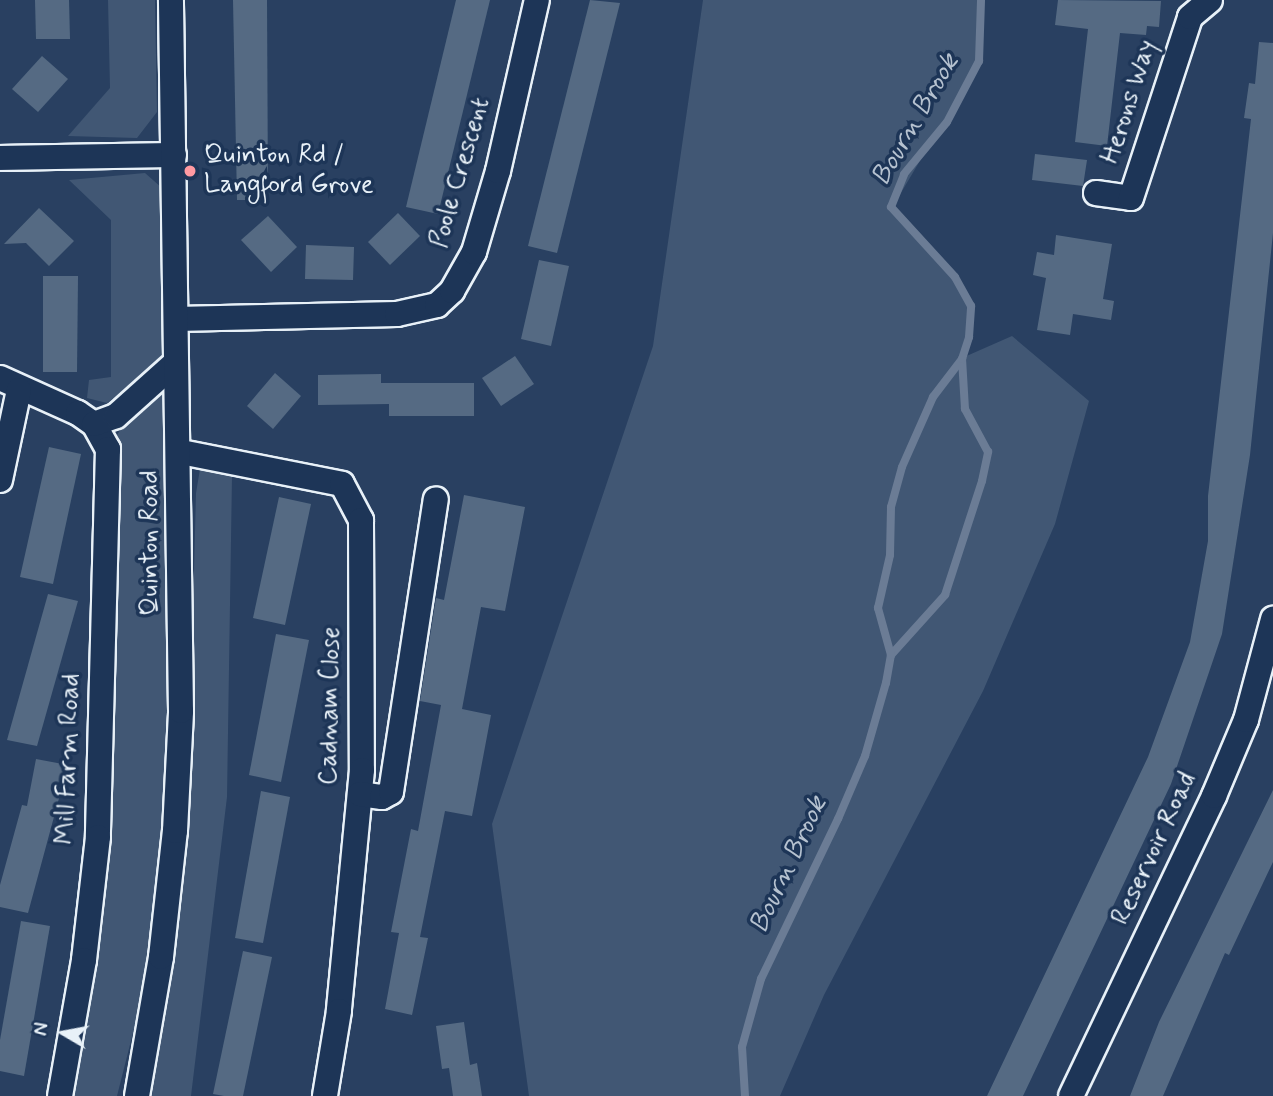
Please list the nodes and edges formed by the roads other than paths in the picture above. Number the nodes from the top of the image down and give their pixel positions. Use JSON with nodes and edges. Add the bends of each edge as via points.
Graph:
{"nodes":[{"id":1,"x":171,"y":0,"type":"edge"},
{"id":2,"x":537,"y":0,"type":"edge"},
{"id":3,"x":1210,"y":0,"type":"edge"},
{"id":4,"x":174,"y":155,"type":"junction"},
{"id":5,"x":0,"y":158,"type":"edge"},
{"id":6,"x":1096,"y":193,"type":"dead end"},
{"id":7,"x":176,"y":319,"type":"junction"},
{"id":8,"x":175,"y":363,"type":"junction"},
{"id":9,"x":10,"y":384,"type":"edge"},
{"id":10,"x":94,"y":424,"type":"junction"},
{"id":11,"x":181,"y":452,"type":"junction"},
{"id":12,"x":0,"y":480,"type":"edge"},
{"id":13,"x":436,"y":499,"type":"dead end"},
{"id":14,"x":1273,"y":619,"type":"edge"},
{"id":15,"x":360,"y":794,"type":"junction"},
{"id":16,"x":136,"y":1092,"type":"edge"},
{"id":17,"x":60,"y":1096,"type":"edge"},
{"id":18,"x":325,"y":1096,"type":"edge"},
{"id":19,"x":1071,"y":1096,"type":"edge"}],
"edges":[{"from":1,"to":4,"type":"street","name":"Quinton Road"},
{"from":2,"to":7,"type":"street","name":"Poole Crescent","via":[[498,171],[474,252],[452,291],[437,305],[397,314]]},
{"from":3,"to":6,"type":"street","name":"Herons Way","via":[[1190,17],[1130,198]]},
{"from":4,"to":5,"type":"street"},
{"from":4,"to":7,"type":"street","name":"Quinton Road"},
{"from":7,"to":8,"type":"street","name":"Quinton Road"},
{"from":8,"to":10,"type":"street","via":[[116,416]]},
{"from":8,"to":11,"type":"street","name":"Quinton Road"},
{"from":9,"to":10,"type":"street"},
{"from":9,"to":12,"type":"street"},
{"from":10,"to":17,"type":"street","name":"Mill Farm Road","via":[[108,450],[98,837],[82,972]]},
{"from":11,"to":15,"type":"street","name":"Cadnam Close","via":[[342,484],[349,491],[361,520]]},
{"from":11,"to":16,"type":"street","name":"Quinton Road","via":[[181,711],[175,831],[161,957]]},
{"from":13,"to":15,"type":"street","via":[[391,792],[382,797]]},
{"from":14,"to":19,"type":"street","name":"Reservoir Road","via":[[1246,720]]},
{"from":15,"to":18,"type":"street","name":"Cadnam Close","via":[[340,1010]]}]}
